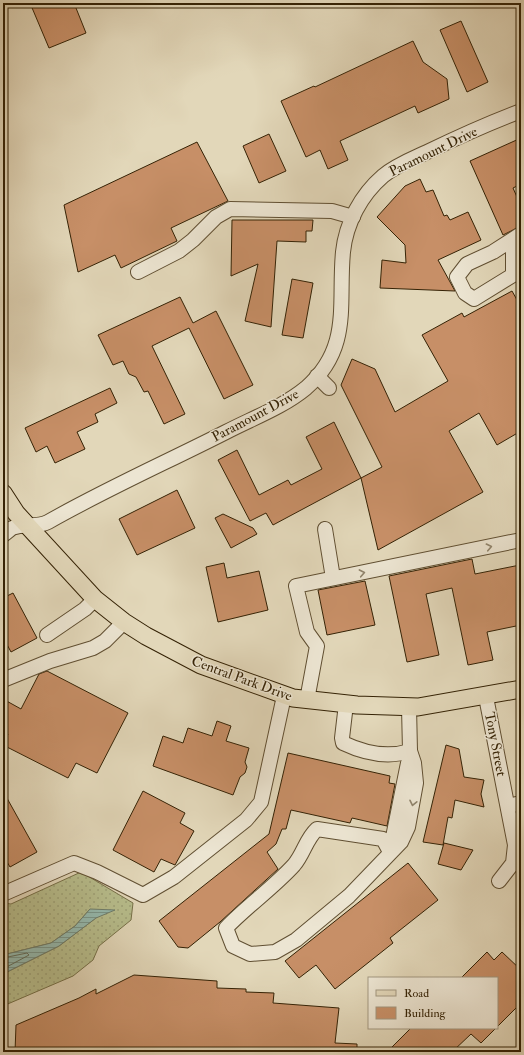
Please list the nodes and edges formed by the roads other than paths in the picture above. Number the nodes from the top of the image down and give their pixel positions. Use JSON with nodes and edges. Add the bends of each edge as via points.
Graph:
{"nodes":[{"id":1,"x":521,"y":111,"type":"edge"},
{"id":2,"x":353,"y":217,"type":"junction"},
{"id":3,"x":521,"y":235,"type":"edge"},
{"id":4,"x":138,"y":272,"type":"dead end"},
{"id":5,"x":317,"y":376,"type":"junction"},
{"id":6,"x":329,"y":388,"type":"dead end"},
{"id":7,"x":3,"y":494,"type":"edge"},
{"id":8,"x":29,"y":525,"type":"junction"},
{"id":9,"x":325,"y":529,"type":"dead end"},
{"id":10,"x":3,"y":535,"type":"edge"},
{"id":11,"x":521,"y":540,"type":"edge"},
{"id":12,"x":333,"y":578,"type":"junction"},
{"id":13,"x":95,"y":599,"type":"junction"},
{"id":14,"x":124,"y":622,"type":"junction"},
{"id":15,"x":47,"y":635,"type":"dead end"},
{"id":16,"x":3,"y":680,"type":"edge"},
{"id":17,"x":521,"y":689,"type":"edge"},
{"id":18,"x":284,"y":696,"type":"junction"},
{"id":19,"x":486,"y":697,"type":"junction"},
{"id":20,"x":307,"y":700,"type":"junction"},
{"id":21,"x":346,"y":704,"type":"junction"},
{"id":22,"x":409,"y":707,"type":"junction"},
{"id":23,"x":410,"y":751,"type":"junction"},
{"id":24,"x":514,"y":805,"type":"edge"},
{"id":25,"x":516,"y":823,"type":"edge"},
{"id":26,"x":390,"y":852,"type":"junction"},
{"id":27,"x":517,"y":864,"type":"edge"},
{"id":28,"x":499,"y":881,"type":"dead end"},
{"id":29,"x":3,"y":894,"type":"edge"}],
"edges":[{"from":1,"to":2,"type":"street","name":"Paramount Drive","via":[[394,168],[373,186],[360,202]]},
{"from":2,"to":4,"type":"street","via":[[332,211],[230,209],[216,217],[179,251]]},
{"from":2,"to":5,"type":"street","name":"Paramount Drive","via":[[343,252],[342,320],[332,353]]},
{"from":3,"to":3,"type":"street","via":[[467,264],[457,277],[465,293],[474,299],[513,275],[513,253]]},
{"from":5,"to":6,"type":"street"},
{"from":5,"to":8,"type":"street","name":"Paramount Drive","via":[[305,388],[272,408],[46,523]]},
{"from":7,"to":8,"type":"main road","name":"Central Park Drive","via":[[16,513]]},
{"from":8,"to":10,"type":"street","name":"Paramount Drive","via":[[13,528]]},
{"from":8,"to":13,"type":"main road","name":"Central Park Drive"},
{"from":9,"to":12,"type":"street"},
{"from":12,"to":11,"type":"street","one_way":true},
{"from":12,"to":20,"type":"street","via":[[296,586],[306,632],[317,646]]},
{"from":13,"to":14,"type":"main road","name":"Central Park Drive"},
{"from":13,"to":15,"type":"street","via":[[85,610]]},
{"from":14,"to":16,"type":"street","via":[[105,641],[93,648],[50,661]]},
{"from":14,"to":18,"type":"main road","name":"Central Park Drive","via":[[201,665]]},
{"from":17,"to":19,"type":"main road","name":"Central Park Drive"},
{"from":18,"to":20,"type":"main road","name":"Central Park Drive"},
{"from":18,"to":29,"type":"street","via":[[261,802],[246,820],[174,877],[143,895],[74,863]]},
{"from":19,"to":22,"type":"main road","name":"Central Park Drive"},
{"from":19,"to":24,"type":"street","name":"Tony Street"},
{"from":20,"to":21,"type":"main road","name":"Central Park Drive"},
{"from":21,"to":22,"type":"main road","name":"Central Park Drive"},
{"from":21,"to":23,"type":"street","via":[[343,743],[384,754],[397,755]]},
{"from":22,"to":23,"type":"street"},
{"from":23,"to":26,"type":"street"},
{"from":24,"to":25,"type":"street","name":"Tony Street"},
{"from":25,"to":27,"type":"street","name":"Tony Street"},
{"from":26,"to":26,"type":"street","via":[[349,896],[296,940],[275,952],[250,954],[233,946],[226,928],[279,881],[301,857],[309,836],[317,829],[383,839]]},
{"from":27,"to":28,"type":"street","name":"Tony Street"}]}
